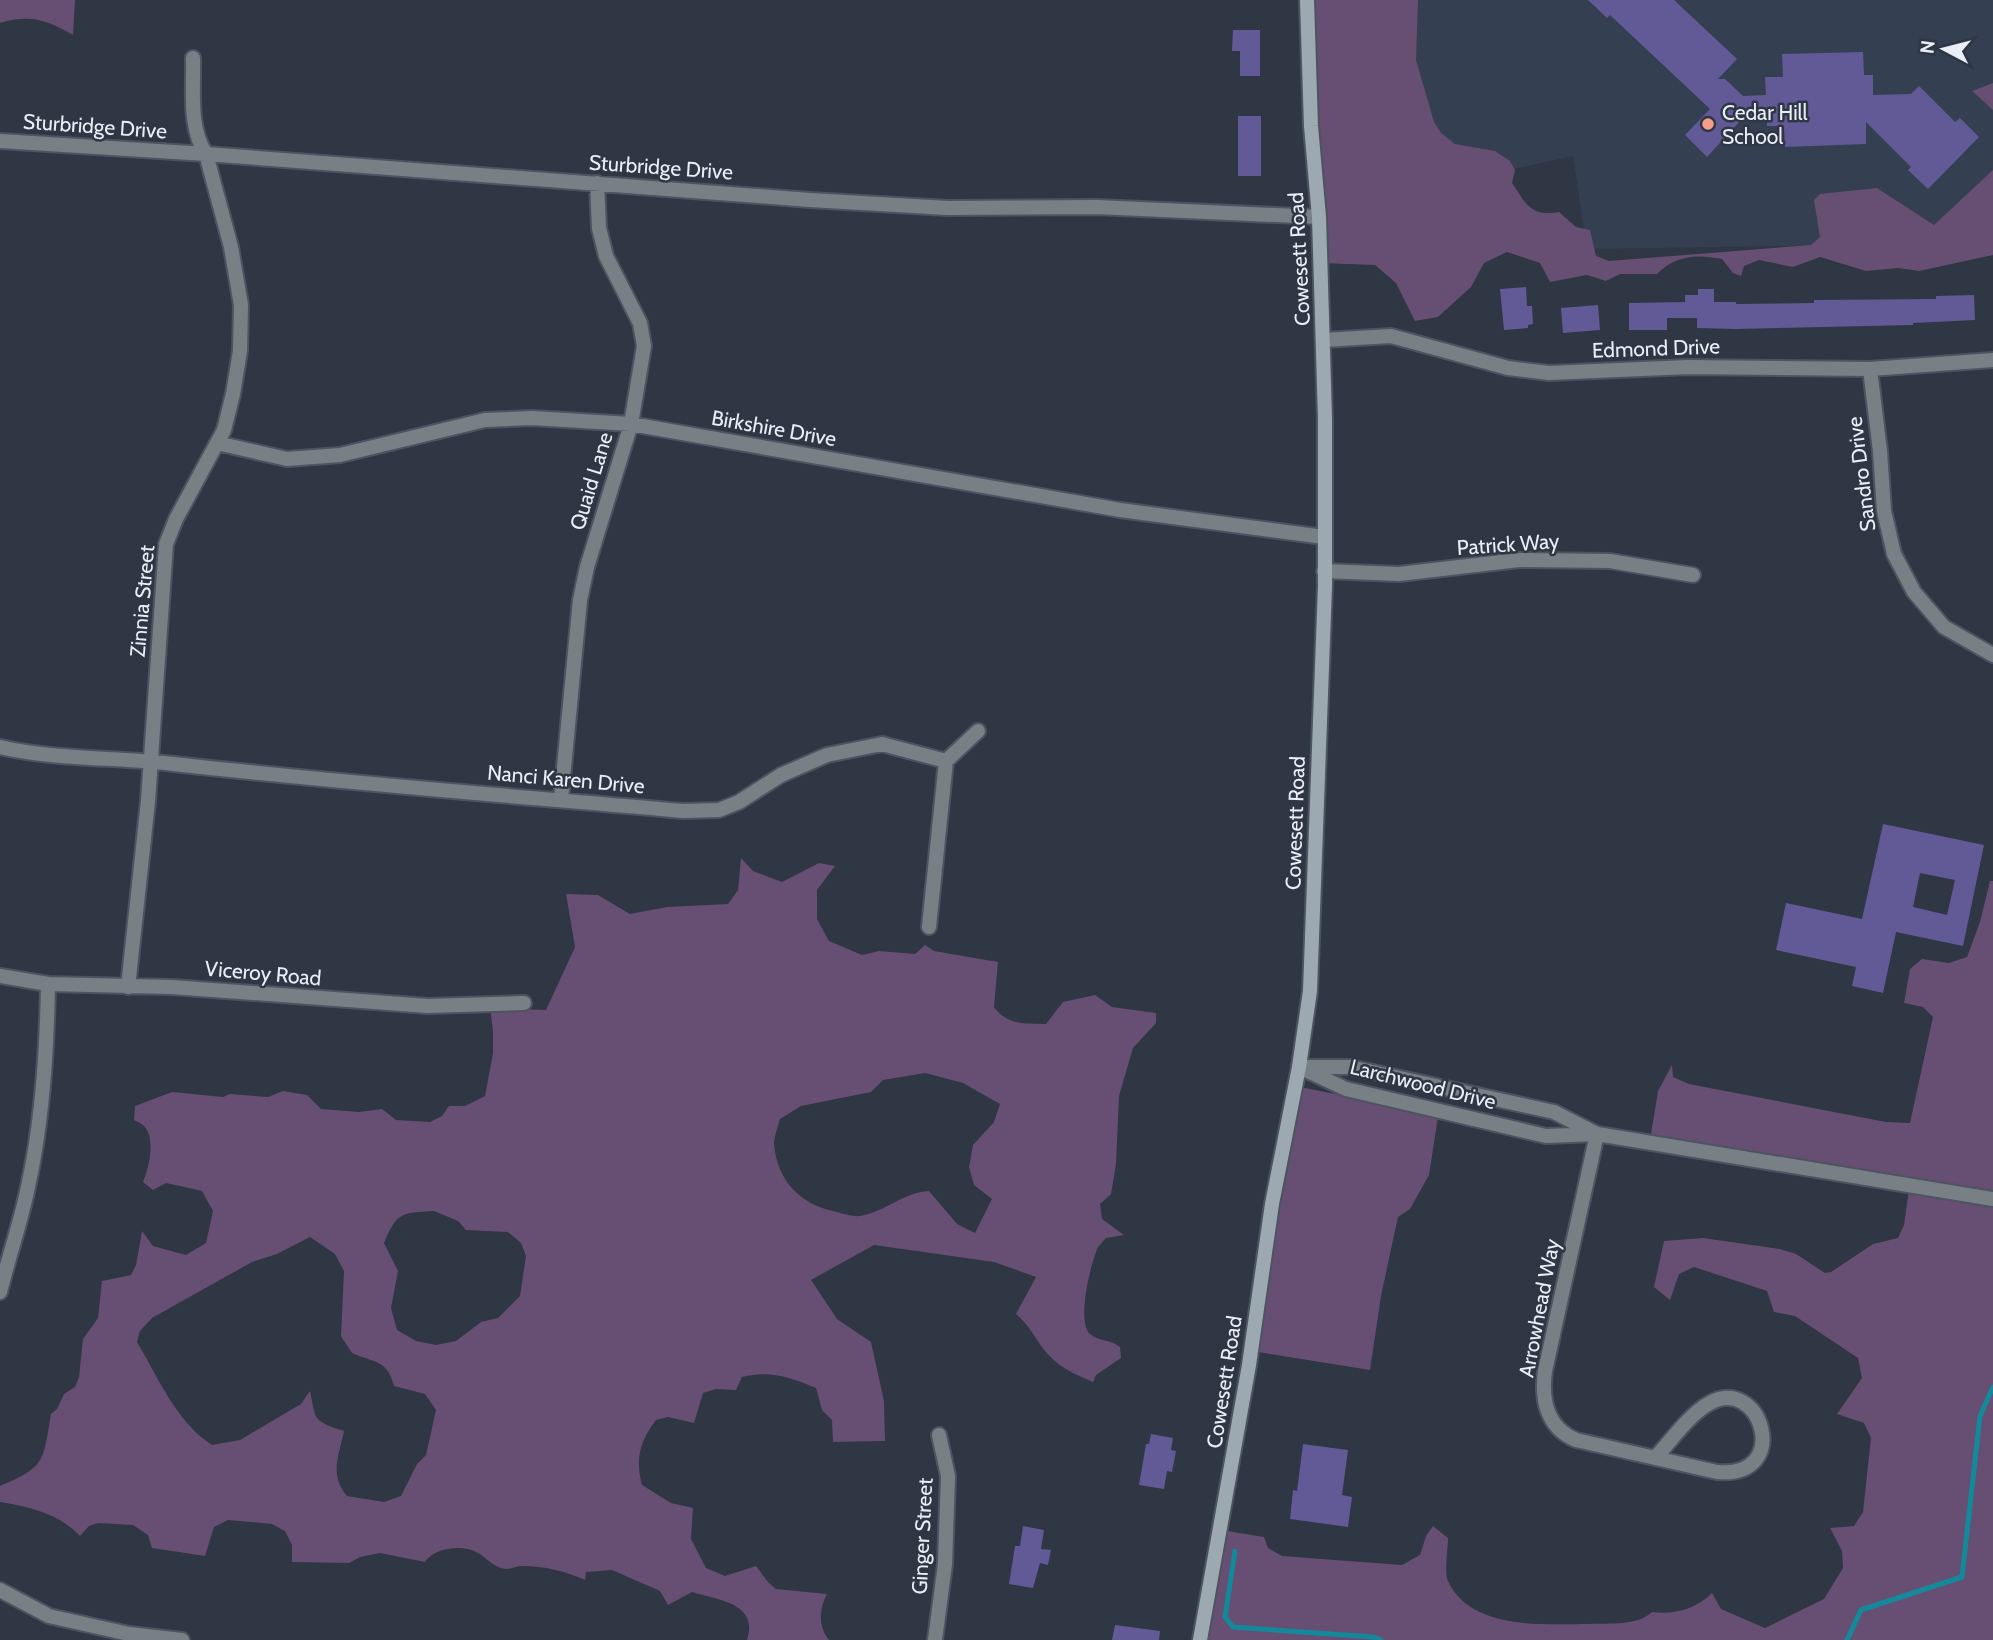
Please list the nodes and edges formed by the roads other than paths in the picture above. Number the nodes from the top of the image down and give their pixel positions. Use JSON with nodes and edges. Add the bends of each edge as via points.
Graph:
{"nodes":[{"id":1,"x":1307,"y":0,"type":"edge"},
{"id":2,"x":193,"y":58,"type":"dead end"},
{"id":3,"x":0,"y":141,"type":"edge"},
{"id":4,"x":206,"y":154,"type":"junction"},
{"id":5,"x":597,"y":183,"type":"junction"},
{"id":6,"x":1320,"y":217,"type":"junction"},
{"id":7,"x":1324,"y":340,"type":"junction"},
{"id":8,"x":1993,"y":360,"type":"edge"},
{"id":9,"x":1870,"y":369,"type":"junction"},
{"id":10,"x":631,"y":424,"type":"junction"},
{"id":11,"x":217,"y":443,"type":"junction"},
{"id":12,"x":1324,"y":537,"type":"junction"},
{"id":13,"x":1324,"y":571,"type":"junction"},
{"id":14,"x":1693,"y":575,"type":"dead end"},
{"id":15,"x":1993,"y":655,"type":"edge"},
{"id":16,"x":978,"y":731,"type":"dead end"},
{"id":17,"x":0,"y":747,"type":"edge"},
{"id":18,"x":150,"y":761,"type":"junction"},
{"id":19,"x":946,"y":761,"type":"junction"},
{"id":20,"x":561,"y":799,"type":"junction"},
{"id":21,"x":929,"y":927,"type":"dead end"},
{"id":22,"x":0,"y":976,"type":"edge"},
{"id":23,"x":48,"y":984,"type":"junction"},
{"id":24,"x":128,"y":987,"type":"junction"},
{"id":25,"x":524,"y":1003,"type":"dead end"},
{"id":26,"x":1299,"y":1067,"type":"junction"},
{"id":27,"x":1597,"y":1134,"type":"junction"},
{"id":28,"x":1993,"y":1199,"type":"edge"},
{"id":29,"x":5,"y":1251,"type":"edge"},
{"id":30,"x":0,"y":1292,"type":"edge"},
{"id":31,"x":939,"y":1435,"type":"dead end"},
{"id":32,"x":1655,"y":1458,"type":"junction"},
{"id":33,"x":0,"y":1590,"type":"edge"},
{"id":34,"x":182,"y":1640,"type":"edge"},
{"id":35,"x":935,"y":1640,"type":"edge"},
{"id":36,"x":1200,"y":1640,"type":"edge"}],
"edges":[{"from":1,"to":6,"type":"main road","name":"Cowesett Road","via":[[1311,126]]},
{"from":2,"to":4,"type":"street","name":"Zinnia Street","via":[[194,127]]},
{"from":3,"to":4,"type":"street","name":"Sturbridge Drive"},
{"from":4,"to":5,"type":"street","name":"Sturbridge Drive"},
{"from":4,"to":11,"type":"street","name":"Zinnia Street","via":[[241,305],[233,394]]},
{"from":5,"to":6,"type":"street","name":"Sturbridge Drive","via":[[948,208],[1097,207]]},
{"from":5,"to":10,"type":"street","name":"Quaid Lane","via":[[599,228],[607,256],[640,323],[643,346]]},
{"from":6,"to":7,"type":"main road","name":"Cowesett Road"},
{"from":7,"to":9,"type":"street","name":"Edmond Drive","via":[[1391,336],[1508,368],[1549,373],[1688,367]]},
{"from":7,"to":12,"type":"main road","name":"Cowesett Road"},
{"from":8,"to":9,"type":"street","name":"Edmond Drive"},
{"from":9,"to":15,"type":"street","name":"Sandro Drive","via":[[1884,511],[1894,554],[1913,592],[1944,627]]},
{"from":10,"to":11,"type":"street","name":"Birkshire Drive","via":[[485,420],[340,455],[287,458]]},
{"from":10,"to":12,"type":"street","name":"Birkshire Drive","via":[[1120,510]]},
{"from":10,"to":20,"type":"street","name":"Quaid Lane","via":[[580,600]]},
{"from":11,"to":18,"type":"street","name":"Zinnia Street","via":[[166,544]]},
{"from":12,"to":13,"type":"main road","name":"Cowesett Road"},
{"from":13,"to":14,"type":"street","name":"Patrick Way","via":[[1399,574],[1519,560],[1610,561]]},
{"from":13,"to":26,"type":"main road","name":"Cowesett Road","via":[[1310,991]]},
{"from":16,"to":19,"type":"street"},
{"from":17,"to":18,"type":"street","name":"Nanci Karen Drive"},
{"from":18,"to":20,"type":"street","name":"Nanci Karen Drive"},
{"from":18,"to":24,"type":"street","name":"Zinnia Street"},
{"from":19,"to":20,"type":"street","name":"Nanci Karen Drive","via":[[882,744],[827,755],[719,810],[682,811]]},
{"from":19,"to":21,"type":"street"},
{"from":22,"to":23,"type":"street","name":"Viceroy Road"},
{"from":23,"to":24,"type":"street","name":"Viceroy Road"},
{"from":23,"to":29,"type":"street","via":[[40,1118],[29,1183]]},
{"from":24,"to":25,"type":"street","name":"Viceroy Road","via":[[428,1006]]},
{"from":26,"to":27,"type":"street","name":"Larchwood Drive","via":[[1350,1068],[1555,1112]]},
{"from":26,"to":27,"type":"street","name":"Larchwood Drive","via":[[1346,1089],[1546,1136]]},
{"from":26,"to":36,"type":"main road","name":"Cowesett Road"},
{"from":27,"to":28,"type":"street","name":"Larchwood Drive"},
{"from":27,"to":32,"type":"street","name":"Arrowhead Way","via":[[1545,1371],[1545,1402],[1552,1421],[1567,1436]]},
{"from":29,"to":30,"type":"street"},
{"from":31,"to":35,"type":"street","name":"Ginger Street","via":[[948,1476],[945,1564]]},
{"from":32,"to":32,"type":"street","name":"Arrowhead Way","via":[[1728,1474],[1740,1471],[1763,1446],[1761,1422],[1755,1412],[1736,1400],[1710,1402]]},
{"from":33,"to":34,"type":"street","via":[[50,1616],[129,1634]]}]}
